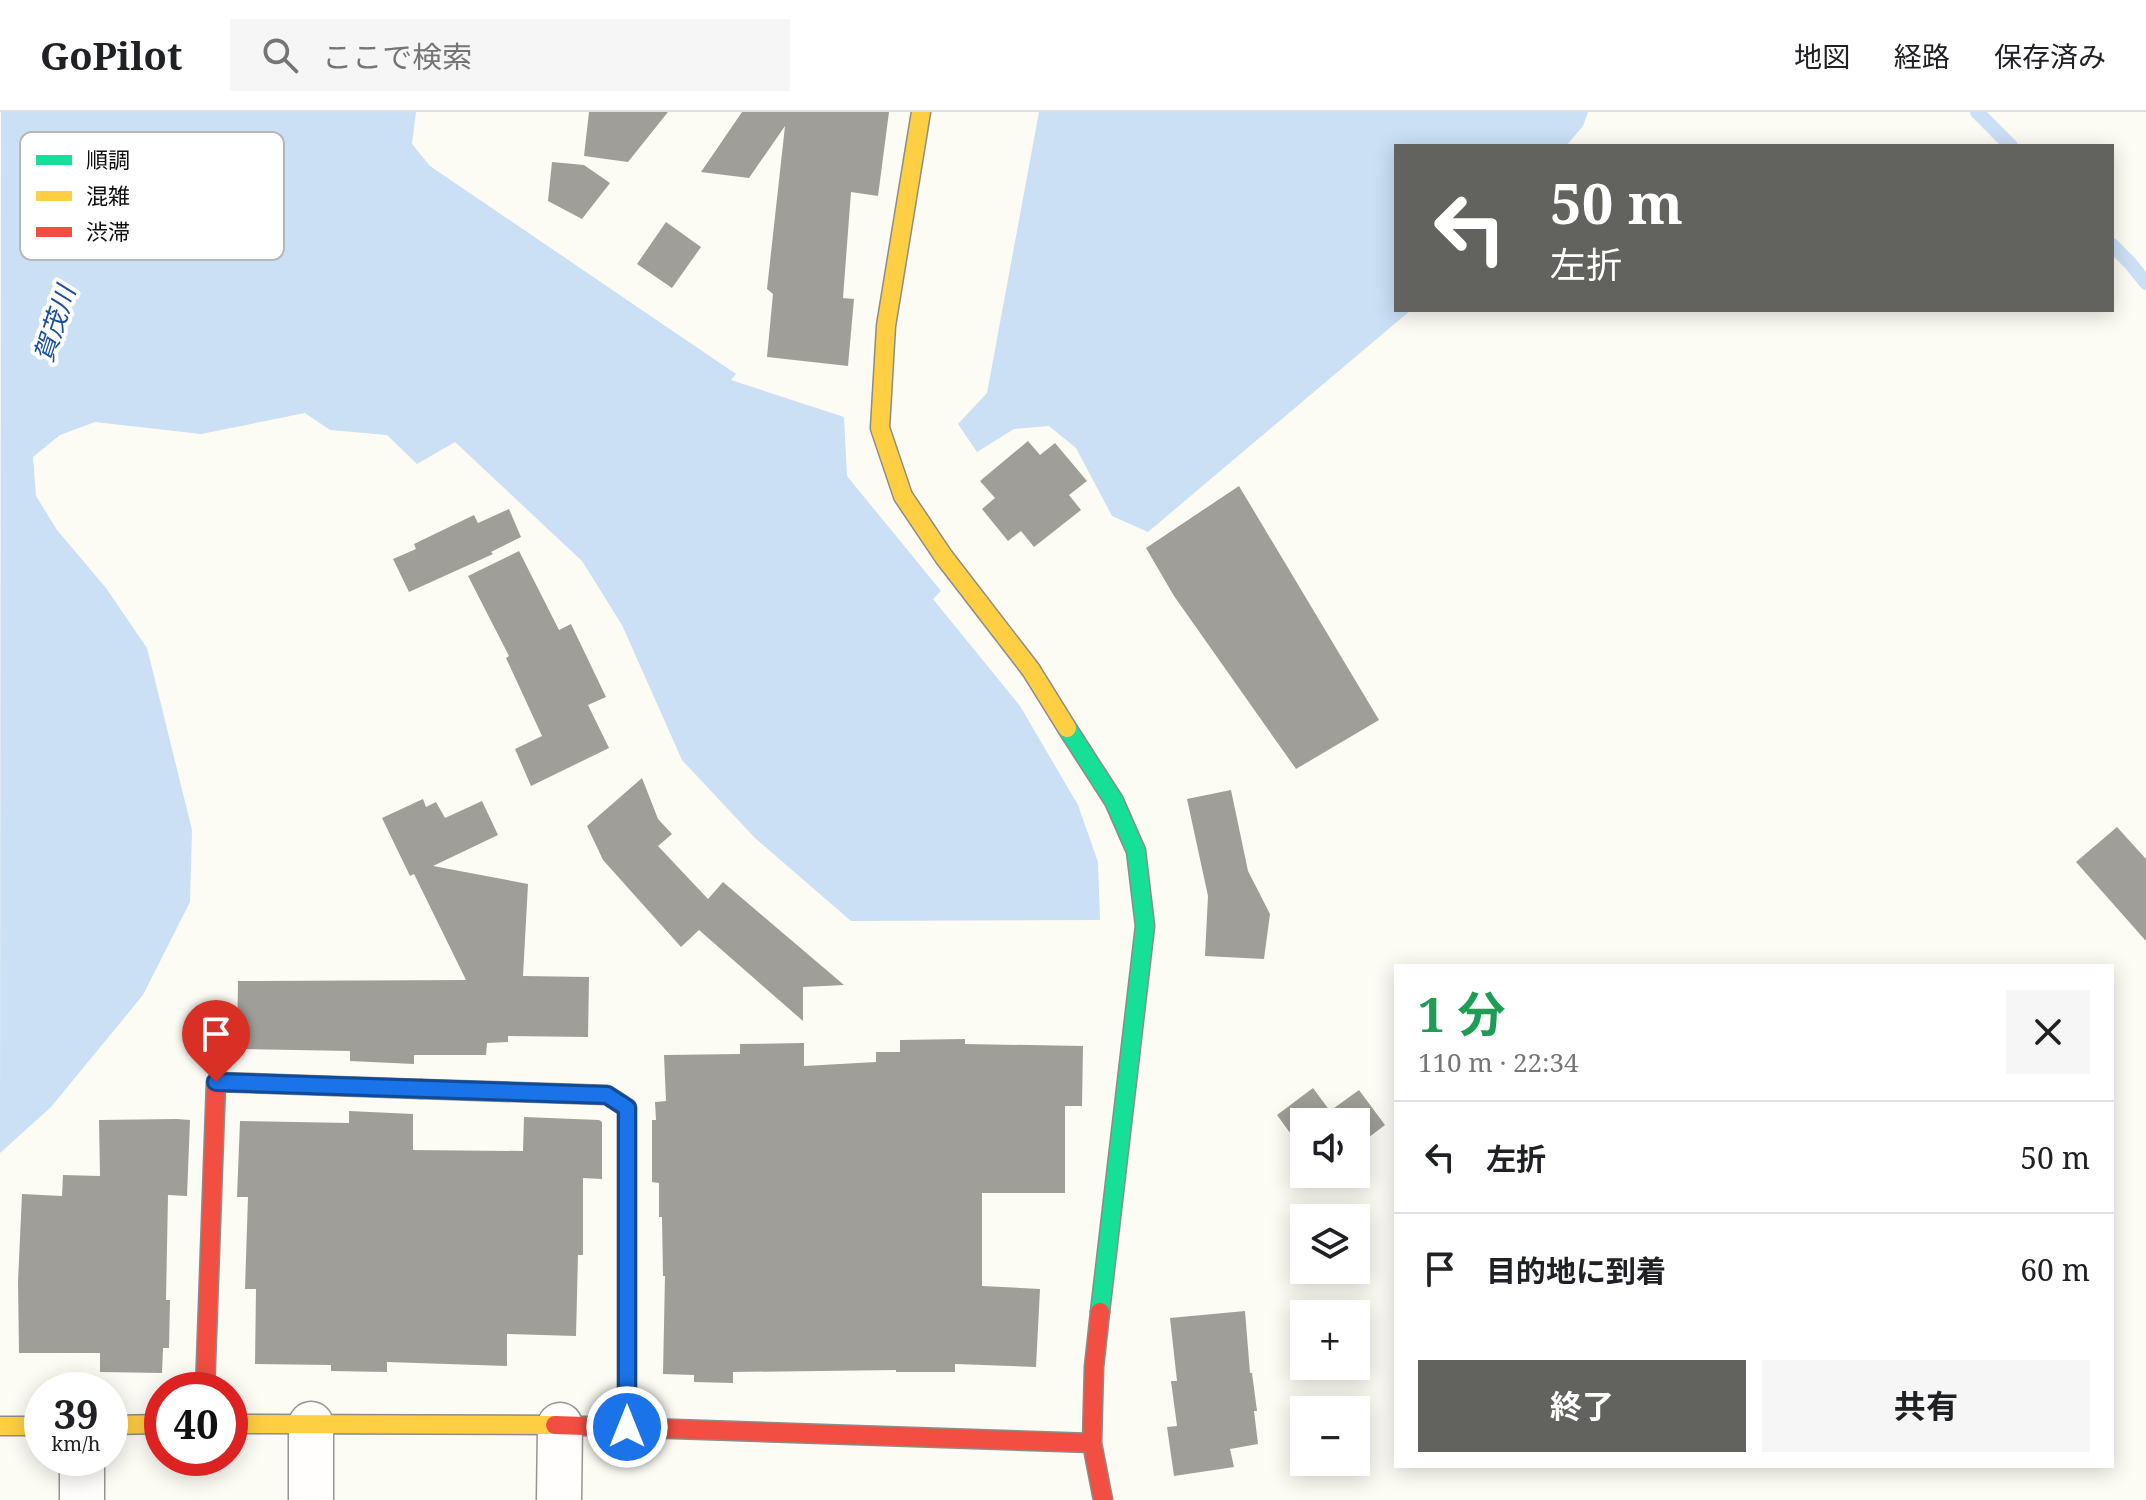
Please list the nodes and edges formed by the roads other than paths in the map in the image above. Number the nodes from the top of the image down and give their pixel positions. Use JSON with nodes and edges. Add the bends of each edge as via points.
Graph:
{"nodes":[{"id":1,"x":921,"y":112,"type":"edge"},
{"id":2,"x":206,"y":1372,"type":"edge"},
{"id":3,"x":248,"y":1424,"type":"edge"},
{"id":4,"x":311,"y":1424,"type":"junction"},
{"id":5,"x":560,"y":1425,"type":"junction"},
{"id":6,"x":0,"y":1426,"type":"edge"},
{"id":7,"x":24,"y":1426,"type":"edge"},
{"id":8,"x":627,"y":1427,"type":"junction"},
{"id":9,"x":1092,"y":1443,"type":"junction"},
{"id":10,"x":82,"y":1476,"type":"edge"},
{"id":11,"x":82,"y":1500,"type":"edge"},
{"id":12,"x":311,"y":1500,"type":"edge"},
{"id":13,"x":559,"y":1500,"type":"edge"},
{"id":14,"x":1103,"y":1500,"type":"edge"}],
"edges":[{"from":1,"to":9,"type":"street","via":[[886,326],[880,428],[903,496],[1040,683],[1114,801],[1138,866],[1145,926],[1094,1367]]},
{"from":2,"to":8,"type":"street","via":[[216,1082],[607,1095],[627,1108]]},
{"from":3,"to":4,"type":"street"},
{"from":4,"to":5,"type":"street"},
{"from":4,"to":12,"type":"street"},
{"from":5,"to":8,"type":"street"},
{"from":5,"to":13,"type":"street"},
{"from":6,"to":7,"type":"street"},
{"from":8,"to":9,"type":"street"},
{"from":9,"to":14,"type":"street"},
{"from":10,"to":11,"type":"street"}]}
